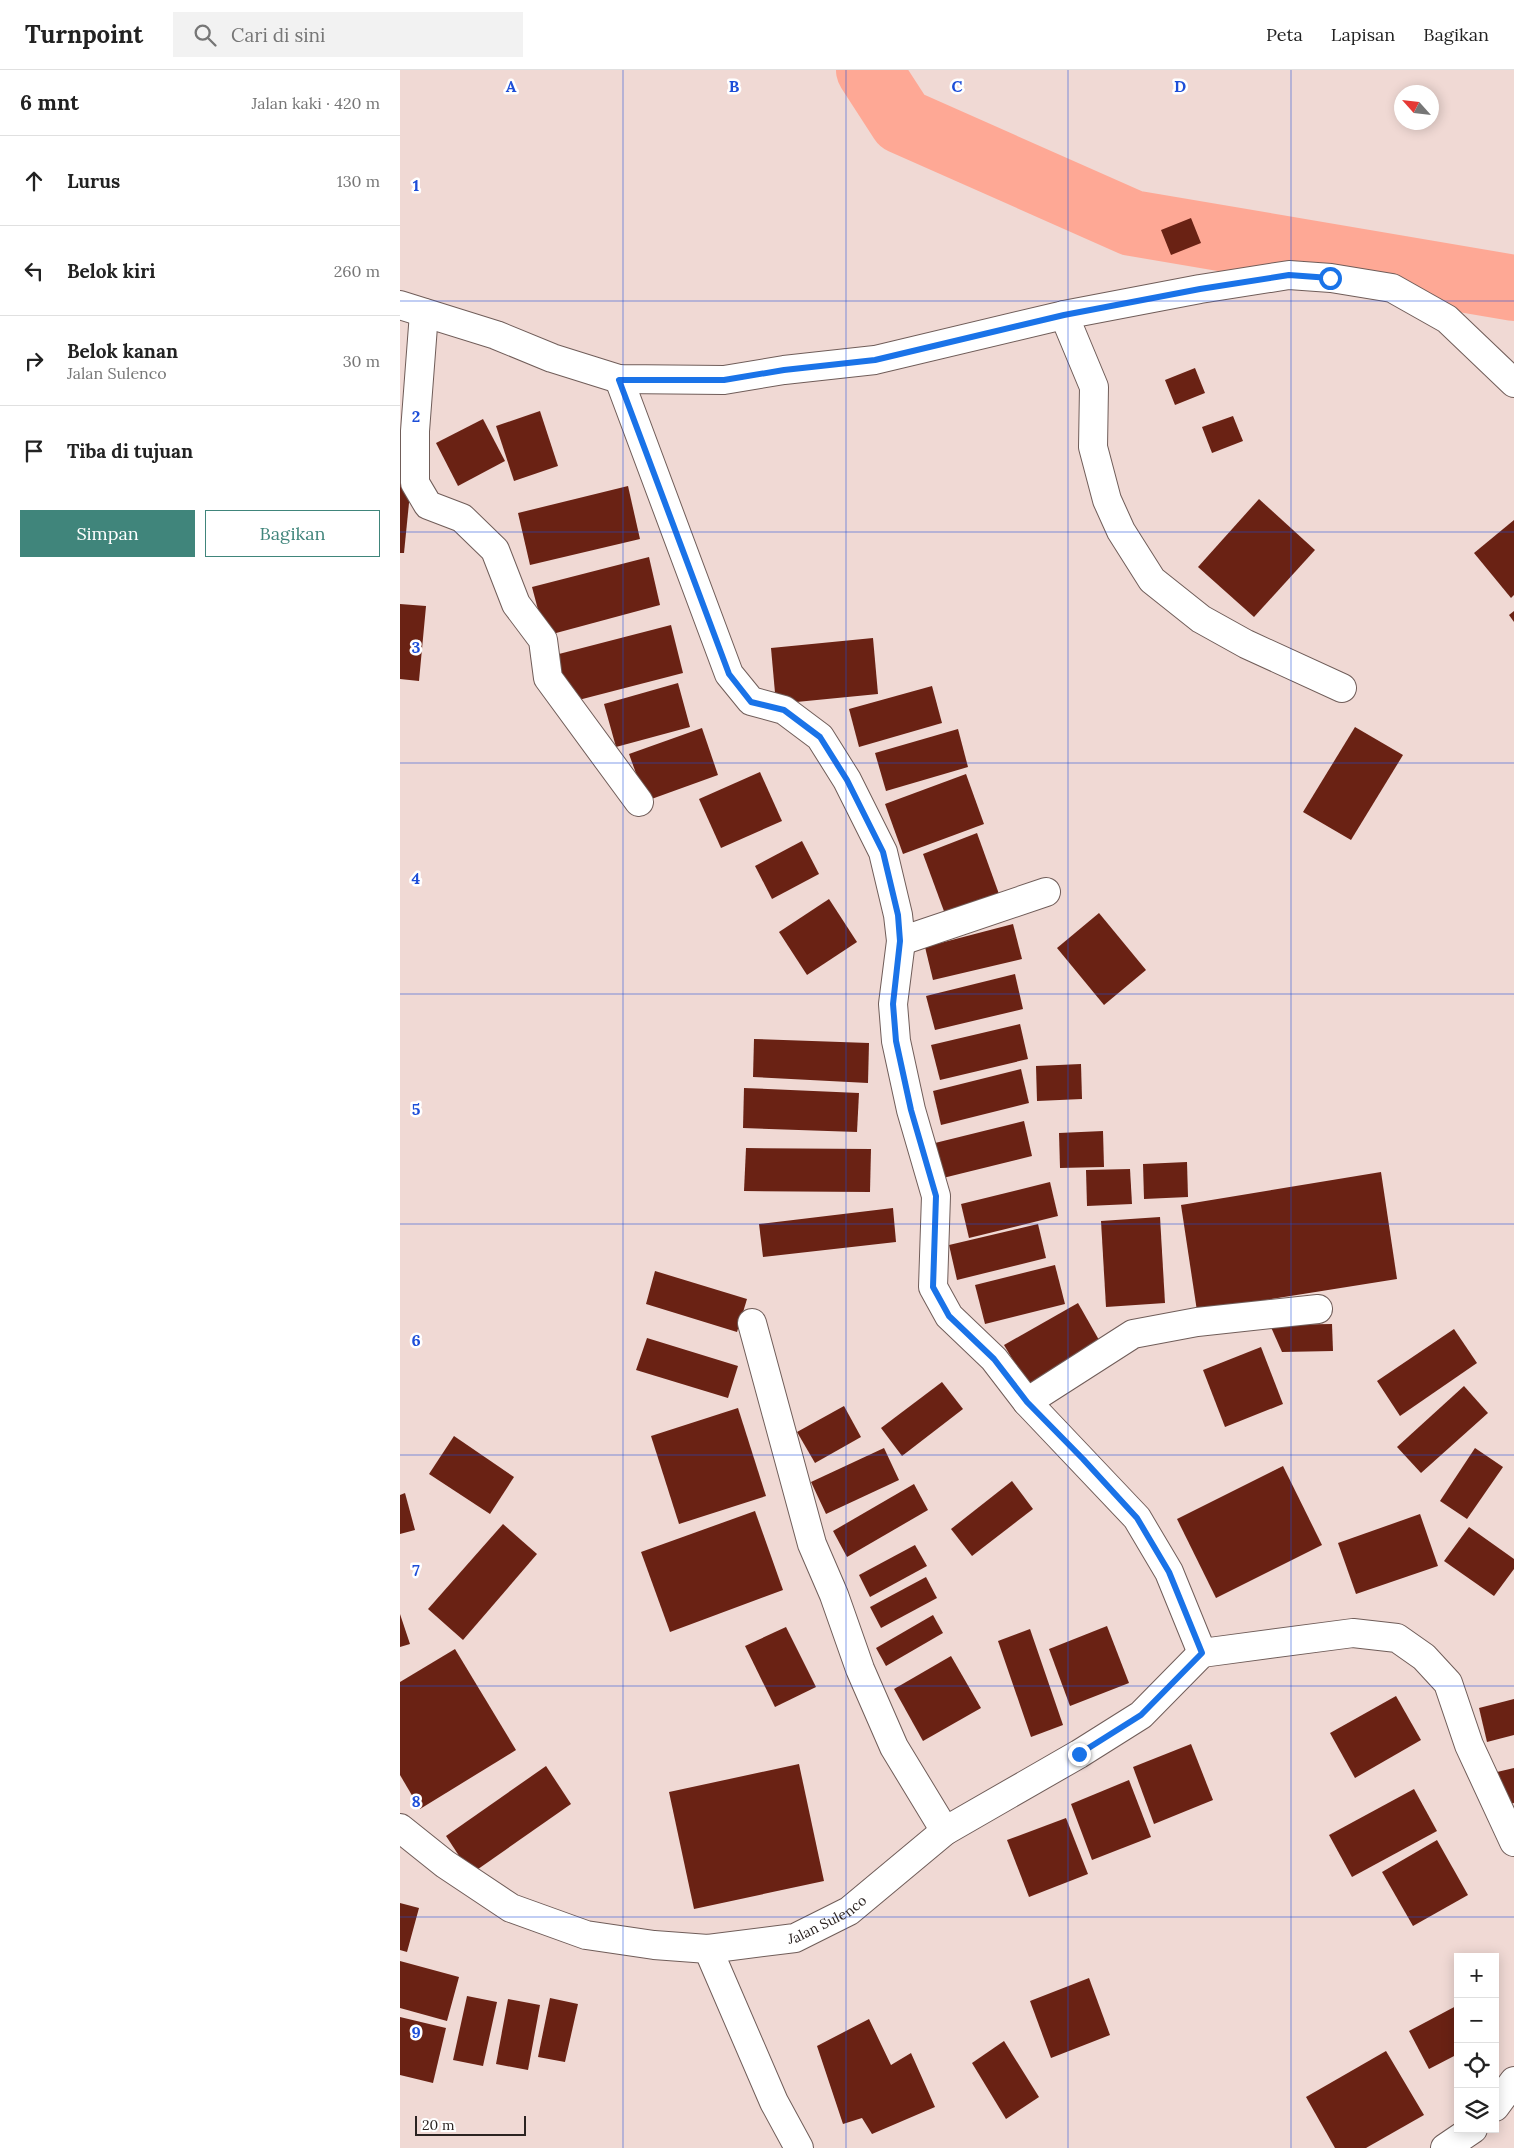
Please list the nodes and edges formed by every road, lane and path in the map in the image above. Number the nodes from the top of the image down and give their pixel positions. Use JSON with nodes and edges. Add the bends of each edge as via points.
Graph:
{"nodes":[{"id":1,"x":412,"y":309,"type":"edge"},
{"id":2,"x":1064,"y":315,"type":"junction"},
{"id":3,"x":619,"y":380,"type":"junction"},
{"id":4,"x":1514,"y":383,"type":"edge"},
{"id":5,"x":1342,"y":688,"type":"dead end"},
{"id":6,"x":639,"y":802,"type":"dead end"},
{"id":7,"x":1046,"y":892,"type":"dead end"},
{"id":8,"x":900,"y":941,"type":"junction"},
{"id":9,"x":1318,"y":1309,"type":"dead end"},
{"id":10,"x":752,"y":1324,"type":"dead end"},
{"id":11,"x":1027,"y":1402,"type":"junction"},
{"id":12,"x":1202,"y":1653,"type":"junction"},
{"id":13,"x":400,"y":1828,"type":"edge"},
{"id":14,"x":946,"y":1831,"type":"junction"},
{"id":15,"x":1514,"y":1842,"type":"edge"},
{"id":16,"x":708,"y":1949,"type":"junction"},
{"id":17,"x":1514,"y":2081,"type":"edge"},
{"id":18,"x":1499,"y":2102,"type":"edge"},
{"id":19,"x":1467,"y":2133,"type":"edge"},
{"id":20,"x":799,"y":2148,"type":"edge"},
{"id":21,"x":1445,"y":2148,"type":"edge"}],
"edges":[{"from":1,"to":3,"type":"street","via":[[496,335]]},
{"from":1,"to":6,"type":"street","via":[[415,483],[428,505],[462,518],[495,550],[516,604],[543,640],[548,678]]},
{"from":2,"to":3,"type":"street","via":[[875,360],[724,380]]},
{"from":2,"to":4,"type":"street","via":[[1289,275],[1330,278],[1392,288],[1448,319]]},
{"from":2,"to":5,"type":"street","via":[[1094,387],[1093,447],[1107,500],[1121,532],[1152,580],[1201,619],[1246,644]]},
{"from":3,"to":8,"type":"street","via":[[729,674],[751,702],[784,710],[820,737],[847,780],[883,852],[898,915]]},
{"from":7,"to":8,"type":"street"},
{"from":8,"to":11,"type":"street","via":[[893,1004],[896,1041],[911,1110],[936,1196],[933,1287],[949,1316],[994,1359]]},
{"from":9,"to":11,"type":"street","via":[[1197,1322],[1134,1334]]},
{"from":10,"to":14,"type":"street","via":[[812,1544],[894,1747]]},
{"from":11,"to":12,"type":"street","via":[[1137,1518],[1169,1572]]},
{"from":12,"to":14,"type":"street","name":"Jalan Sulenco","via":[[1141,1715]]},
{"from":12,"to":15,"type":"street","via":[[1353,1633],[1397,1638],[1424,1657],[1448,1683],[1469,1745]]},
{"from":13,"to":16,"type":"street","name":"Jalan Sulenco","via":[[445,1864],[511,1908],[586,1935]]},
{"from":14,"to":16,"type":"street","name":"Jalan Sulenco","via":[[850,1911],[811,1931],[795,1938]]},
{"from":16,"to":20,"type":"street","via":[[774,2102]]},
{"from":17,"to":18,"type":"street"},
{"from":19,"to":21,"type":"street"}]}
